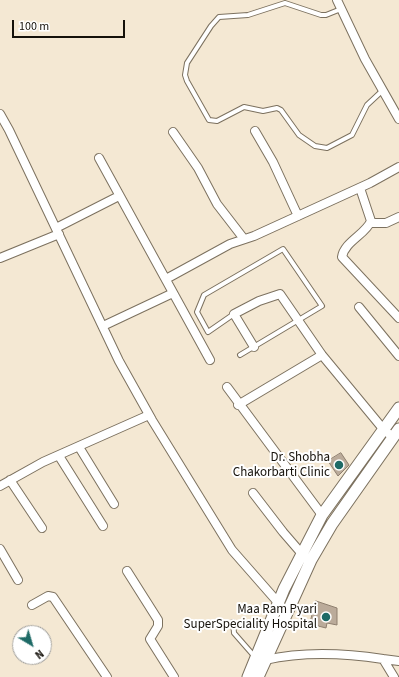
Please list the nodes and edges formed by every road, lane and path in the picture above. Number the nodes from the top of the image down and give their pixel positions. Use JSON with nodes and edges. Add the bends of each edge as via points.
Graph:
{"nodes":[{"id":1,"x":337,"y":0,"type":"edge"},
{"id":2,"x":341,"y":9,"type":"junction"},
{"id":3,"x":383,"y":90,"type":"junction"},
{"id":4,"x":0,"y":114,"type":"edge"},
{"id":5,"x":399,"y":120,"type":"edge"},
{"id":6,"x":255,"y":131,"type":"dead end"},
{"id":7,"x":173,"y":132,"type":"dead end"},
{"id":8,"x":99,"y":158,"type":"dead end"},
{"id":9,"x":399,"y":167,"type":"edge"},
{"id":10,"x":360,"y":188,"type":"junction"},
{"id":11,"x":119,"y":196,"type":"junction"},
{"id":12,"x":298,"y":216,"type":"junction"},
{"id":13,"x":399,"y":217,"type":"edge"},
{"id":14,"x":371,"y":223,"type":"junction"},
{"id":15,"x":57,"y":231,"type":"junction"},
{"id":16,"x":244,"y":239,"type":"junction"},
{"id":17,"x":0,"y":258,"type":"edge"},
{"id":18,"x":166,"y":279,"type":"junction"},
{"id":19,"x":173,"y":293,"type":"junction"},
{"id":20,"x":359,"y":307,"type":"dead end"},
{"id":21,"x":234,"y":314,"type":"junction"},
{"id":22,"x":399,"y":318,"type":"edge"},
{"id":23,"x":299,"y":320,"type":"junction"},
{"id":24,"x":103,"y":326,"type":"junction"},
{"id":25,"x":254,"y":347,"type":"junction"},
{"id":26,"x":240,"y":355,"type":"dead end"},
{"id":27,"x":322,"y":355,"type":"junction"},
{"id":28,"x":399,"y":356,"type":"edge"},
{"id":29,"x":210,"y":360,"type":"dead end"},
{"id":30,"x":227,"y":388,"type":"dead end"},
{"id":31,"x":238,"y":405,"type":"junction"},
{"id":32,"x":399,"y":408,"type":"edge"},
{"id":33,"x":149,"y":415,"type":"junction"},
{"id":34,"x":384,"y":430,"type":"junction"},
{"id":35,"x":396,"y":433,"type":"edge"},
{"id":36,"x":79,"y":446,"type":"junction"},
{"id":37,"x":59,"y":456,"type":"junction"},
{"id":38,"x":10,"y":480,"type":"junction"},
{"id":39,"x":0,"y":486,"type":"edge"},
{"id":40,"x":253,"y":492,"type":"dead end"},
{"id":41,"x":114,"y":504,"type":"dead end"},
{"id":42,"x":322,"y":515,"type":"junction"},
{"id":43,"x":103,"y":526,"type":"dead end"},
{"id":44,"x":42,"y":528,"type":"dead end"},
{"id":45,"x":0,"y":548,"type":"edge"},
{"id":46,"x":302,"y":554,"type":"junction"},
{"id":47,"x":128,"y":571,"type":"dead end"},
{"id":48,"x":18,"y":580,"type":"dead end"},
{"id":49,"x":278,"y":603,"type":"junction"},
{"id":50,"x":32,"y":605,"type":"dead end"},
{"id":51,"x":286,"y":612,"type":"junction"},
{"id":52,"x":233,"y":622,"type":"dead end"},
{"id":53,"x":260,"y":659,"type":"junction"},
{"id":54,"x":383,"y":659,"type":"junction"},
{"id":55,"x":399,"y":660,"type":"edge"},
{"id":56,"x":107,"y":677,"type":"edge"},
{"id":57,"x":174,"y":677,"type":"edge"},
{"id":58,"x":248,"y":677,"type":"edge"},
{"id":59,"x":258,"y":677,"type":"edge"},
{"id":60,"x":394,"y":677,"type":"edge"}],
"edges":[{"from":1,"to":2,"type":"street"},
{"from":2,"to":3,"type":"street"},
{"from":2,"to":3,"type":"lane","via":[[321,15],[285,3],[248,15],[219,17],[187,63],[187,81],[209,120],[217,120],[244,107],[263,111],[277,108],[299,135],[321,148],[332,147],[352,135],[366,105]]},
{"from":3,"to":5,"type":"street"},
{"from":4,"to":15,"type":"street"},
{"from":6,"to":12,"type":"street","via":[[273,162]]},
{"from":7,"to":16,"type":"street","via":[[198,168],[217,204]]},
{"from":8,"to":11,"type":"street"},
{"from":9,"to":10,"type":"street"},
{"from":10,"to":12,"type":"street"},
{"from":10,"to":14,"type":"street"},
{"from":11,"to":15,"type":"street"},
{"from":11,"to":18,"type":"street"},
{"from":12,"to":16,"type":"street"},
{"from":13,"to":14,"type":"street","via":[[386,223]]},
{"from":14,"to":22,"type":"street","via":[[346,249],[342,257]]},
{"from":15,"to":17,"type":"street"},
{"from":15,"to":24,"type":"street"},
{"from":16,"to":18,"type":"street"},
{"from":18,"to":19,"type":"street"},
{"from":19,"to":24,"type":"street"},
{"from":19,"to":29,"type":"street"},
{"from":20,"to":28,"type":"street"},
{"from":21,"to":23,"type":"street","via":[[278,294]]},
{"from":21,"to":23,"type":"lane","via":[[208,332],[197,312],[204,294],[283,249],[322,306]]},
{"from":21,"to":25,"type":"street"},
{"from":23,"to":25,"type":"lane"},
{"from":23,"to":27,"type":"street"},
{"from":24,"to":33,"type":"street"},
{"from":25,"to":26,"type":"lane"},
{"from":27,"to":31,"type":"street"},
{"from":27,"to":34,"type":"street"},
{"from":30,"to":31,"type":"street"},
{"from":31,"to":42,"type":"street"},
{"from":32,"to":34,"type":"main road"},
{"from":33,"to":36,"type":"street"},
{"from":33,"to":49,"type":"street","via":[[232,550]]},
{"from":34,"to":35,"type":"street"},
{"from":34,"to":42,"type":"main road"},
{"from":35,"to":51,"type":"main road","via":[[332,524]]},
{"from":36,"to":37,"type":"street"},
{"from":36,"to":41,"type":"street"},
{"from":37,"to":38,"type":"street"},
{"from":37,"to":43,"type":"street"},
{"from":38,"to":39,"type":"street"},
{"from":38,"to":44,"type":"street"},
{"from":40,"to":46,"type":"street","via":[[282,532]]},
{"from":42,"to":46,"type":"main road"},
{"from":45,"to":48,"type":"street"},
{"from":46,"to":49,"type":"main road"},
{"from":47,"to":57,"type":"street","via":[[158,620],[158,626],[150,639]]},
{"from":49,"to":51,"type":"street"},
{"from":49,"to":53,"type":"main road"},
{"from":50,"to":56,"type":"street","via":[[48,596],[53,597]]},
{"from":51,"to":53,"type":"main road"},
{"from":52,"to":53,"type":"lane","via":[[234,633]]},
{"from":53,"to":54,"type":"street","via":[[350,654]]},
{"from":53,"to":58,"type":"main road"},
{"from":53,"to":59,"type":"main road"},
{"from":54,"to":55,"type":"street"},
{"from":54,"to":60,"type":"street"}]}
